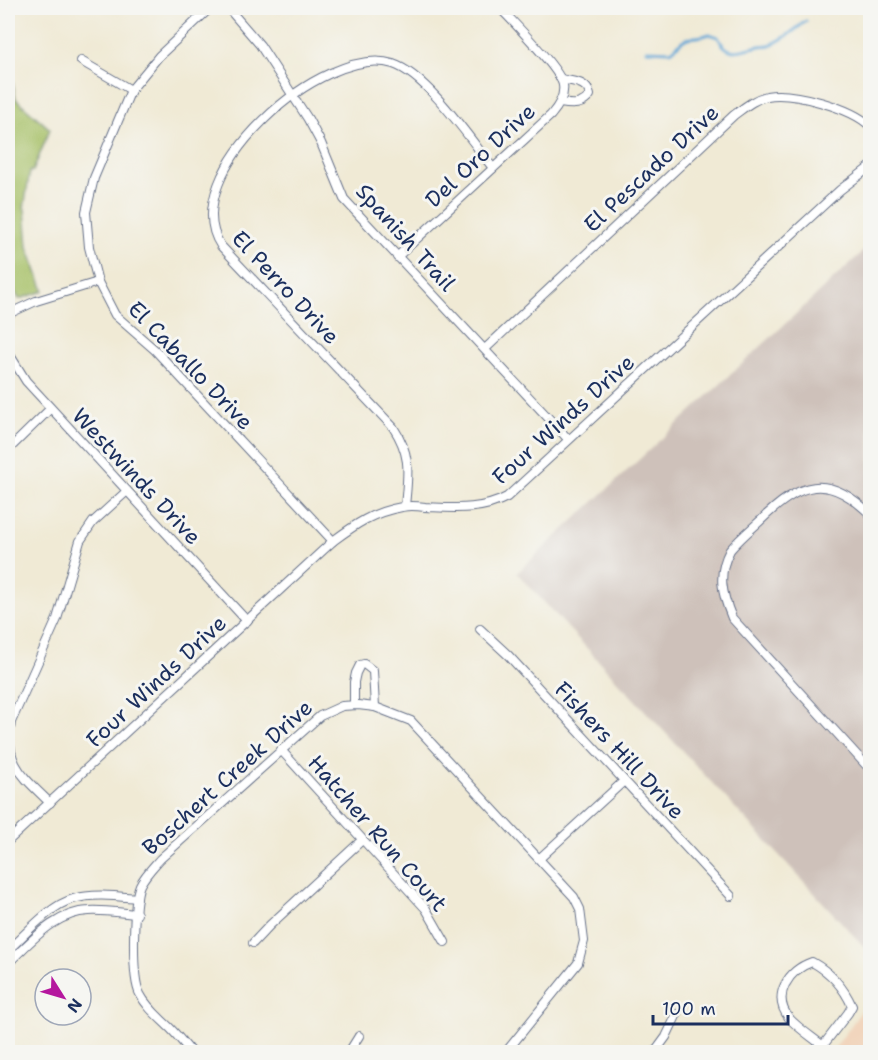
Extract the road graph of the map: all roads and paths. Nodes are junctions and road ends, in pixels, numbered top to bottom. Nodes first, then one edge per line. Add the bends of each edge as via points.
1 (210, 8) edge
2 (228, 8) edge
3 (500, 8) edge
4 (81, 61) dead end
5 (561, 79) junction
6 (131, 90) junction
7 (294, 95) junction
8 (560, 103) junction
9 (870, 126) edge
10 (870, 167) edge
11 (493, 168) junction
12 (397, 257) junction
13 (98, 282) junction
14 (8, 314) edge
15 (485, 349) junction
16 (8, 352) edge
17 (50, 409) junction
18 (568, 439) junction
19 (8, 450) edge
20 (127, 491) junction
21 (405, 506) junction
22 (870, 514) edge
23 (333, 541) junction
24 (247, 621) junction
25 (480, 629) dead end
26 (354, 705) junction
27 (375, 707) junction
28 (281, 750) junction
29 (870, 767) edge
30 (624, 781) junction
31 (50, 803) junction
32 (362, 840) junction
33 (8, 841) edge
34 (540, 858) junction
35 (731, 897) dead end
36 (137, 898) junction
37 (137, 914) junction
38 (445, 942) dead end
39 (253, 943) dead end
40 (8, 950) edge
41 (8, 963) edge
42 (677, 1014) dead end
43 (359, 1036) dead end
44 (820, 1049) edge
45 (191, 1053) edge
46 (349, 1053) edge
47 (506, 1053) edge
48 (655, 1053) edge

1 - 6 street, El Caballo Drive via 159,56
2 - 7 street, Spanish Trail via 260,45
3 - 5 street, Del Oro Drive
4 - 6 street
5 - 8 street, Del Oro Drive via 564,92
5 - 8 street, Del Oro Drive via 587,86 590,95 577,105
6 - 13 street, El Caballo Drive via 94,178 86,212 89,248
7 - 11 street, El Perro Drive via 357,64 394,64 408,71 434,95
7 - 12 street, Spanish Trail via 321,143 344,199
7 - 21 street, El Perro Drive via 250,134 228,164 215,192 212,225 221,246 402,440 409,465
8 - 11 street, Del Oro Drive
9 - 15 street, El Pescado Drive via 850,113 801,99 778,95 754,100
10 - 18 street, Four Winds Drive
11 - 12 street, Del Oro Drive
12 - 15 street, Spanish Trail
13 - 14 street
13 - 23 street, El Caballo Drive via 115,315 155,350
15 - 18 street, Spanish Trail
16 - 17 street, Westwinds Drive
17 - 19 street
17 - 20 street, Westwinds Drive
18 - 21 street, Four Winds Drive via 496,503 471,508
20 - 24 street, Westwinds Drive
20 - 31 street via 93,522 80,541 57,619 11,723 10,751 16,766
21 - 23 street, Four Winds Drive via 363,519
22 - 29 street via 857,501 827,487 806,488 789,495 730,550 721,587 732,618
23 - 24 street, Four Winds Drive
24 - 31 street, Four Winds Drive
25 - 30 street, Fishers Hill Drive
26 - 27 street, Boschert Creek Drive
26 - 27 street via 356,673 364,664 374,671
26 - 28 street, Boschert Creek Drive via 320,716
27 - 34 street, Boschert Creek Drive via 411,721
28 - 32 street, Hatcher Run Court
28 - 36 street, Boschert Creek Drive via 160,859 140,885
30 - 34 street
30 - 35 street, Fishers Hill Drive
31 - 33 street, Four Winds Drive
32 - 38 street, Hatcher Run Court via 426,909
32 - 39 street
34 - 47 street, Boschert Creek Drive via 574,897 580,909 584,941 578,963
36 - 37 street, Boschert Creek Drive
36 - 40 street via 71,899 57,906
37 - 41 street via 88,910 66,916 50,925
37 - 45 street, Boschert Creek Drive via 136,987 149,1008
42 - 48 street
43 - 46 street
44 - 44 street via 852,1006 847,994 824,968 812,962 792,974 781,996 790,1019

